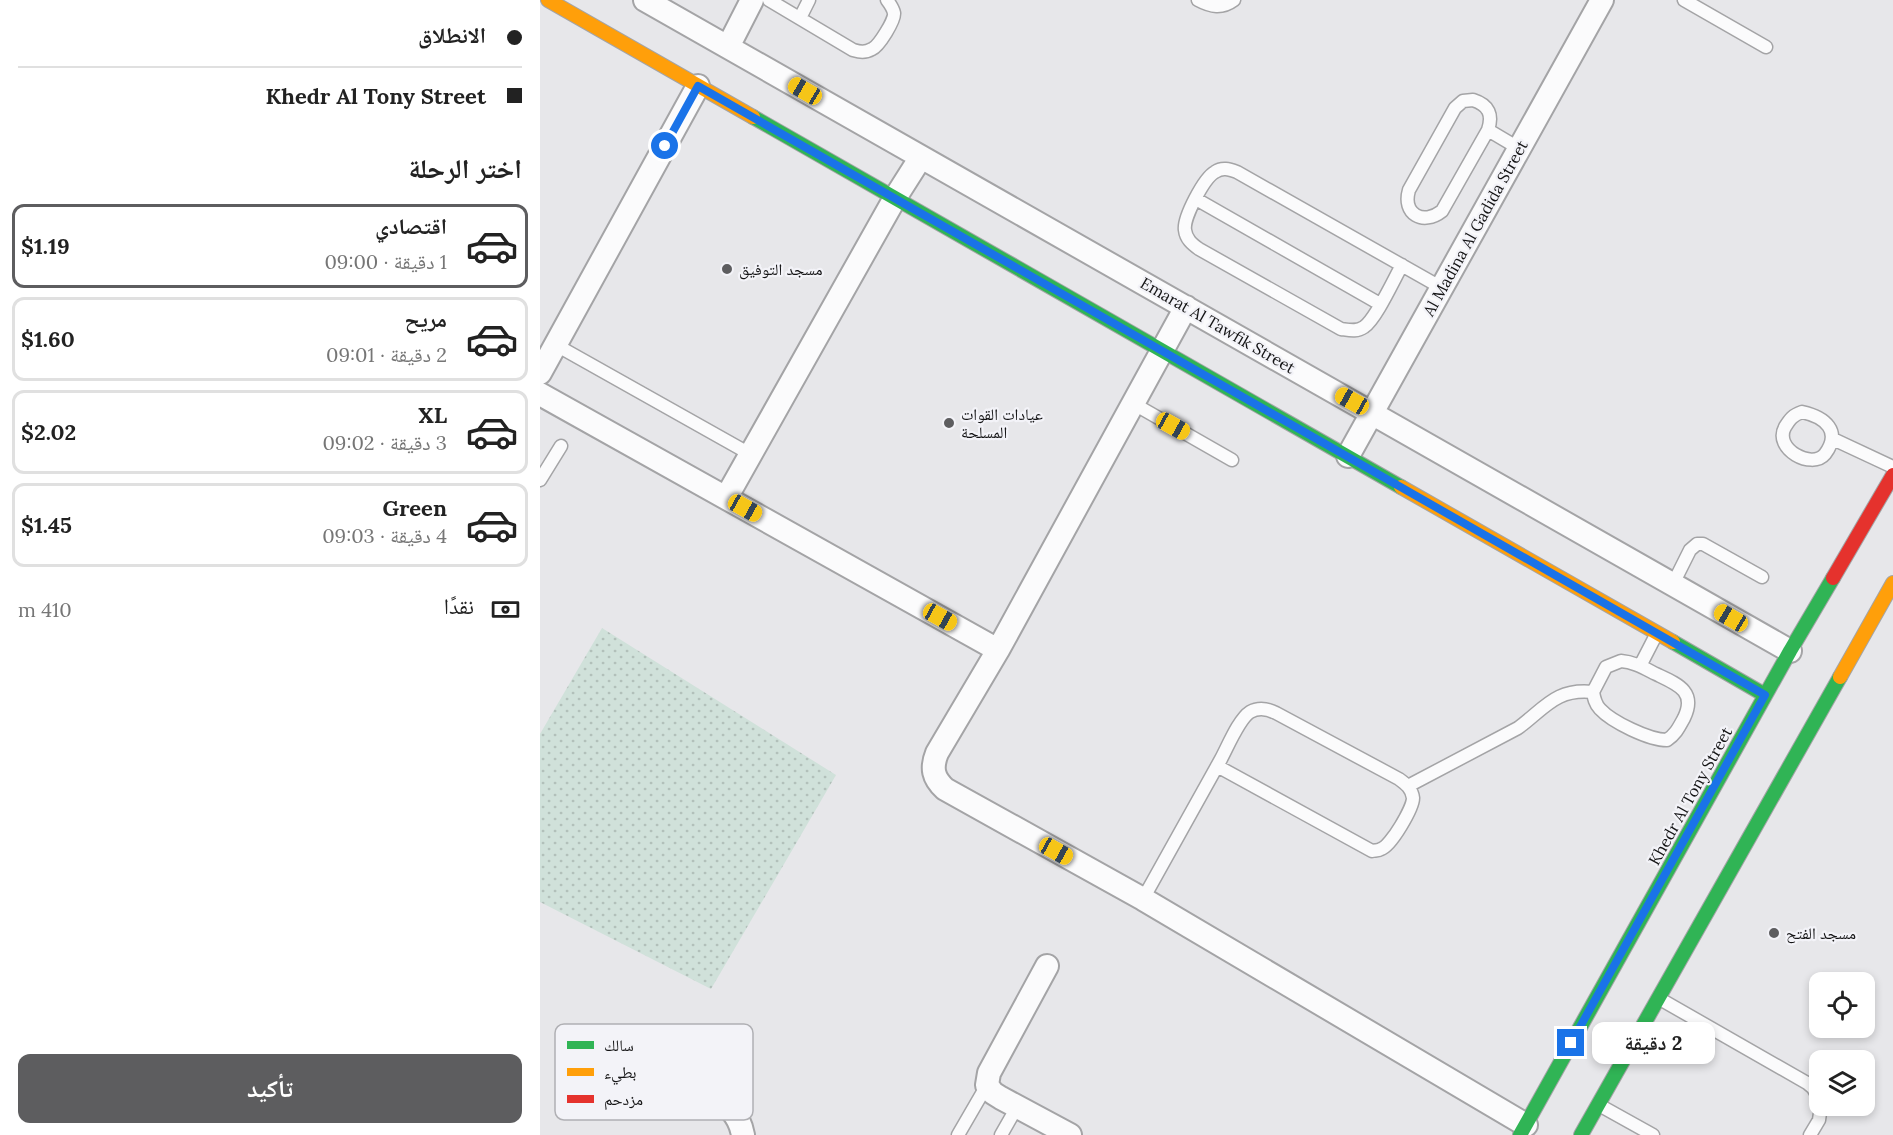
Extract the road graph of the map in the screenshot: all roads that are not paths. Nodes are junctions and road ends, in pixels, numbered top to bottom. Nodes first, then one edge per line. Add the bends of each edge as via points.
1 (548, 0) edge
2 (645, 0) edge
3 (752, 0) edge
4 (769, 0) edge
5 (809, 0) edge
6 (887, 0) edge
7 (1198, 0) edge
8 (1234, 0) edge
9 (1602, 0) edge
10 (1684, 0) edge
11 (800, 18) junction
12 (728, 47) junction
13 (1766, 47) dead end
14 (698, 86) junction
15 (1488, 130) junction
16 (1520, 149) junction
17 (921, 157) junction
18 (895, 198) junction
19 (1196, 199) junction
20 (1402, 265) junction
21 (1442, 288) junction
22 (1380, 304) junction
23 (1186, 307) junction
24 (556, 345) junction
25 (1161, 351) junction
26 (540, 373) edge
27 (540, 394) edge
28 (1134, 404) junction
29 (1372, 413) junction
30 (1833, 439) junction
31 (561, 446) dead end
32 (750, 454) junction
33 (1348, 456) junction
34 (1232, 460) dead end
35 (1893, 467) edge
36 (1893, 475) edge
37 (540, 480) edge
38 (726, 498) junction
39 (1762, 578) dead end
40 (1893, 583) edge
41 (1673, 584) junction
42 (1657, 633) junction
43 (998, 650) junction
44 (1790, 651) junction
45 (1640, 666) junction
46 (1593, 692) junction
47 (1765, 695) junction
48 (1216, 766) junction
49 (1408, 786) junction
50 (1143, 899) junction
51 (1047, 966) dead end
52 (1658, 999) junction
53 (987, 1085) junction
54 (1809, 1085) edge
55 (1598, 1104) junction
56 (1017, 1107) junction
57 (1820, 1116) edge
58 (739, 1120) edge
59 (1523, 1130) edge
60 (743, 1135) edge
61 (958, 1135) edge
62 (1001, 1135) edge
63 (1070, 1135) edge
64 (1581, 1135) edge
65 (1653, 1135) edge
66 (1810, 1135) edge

1 - 14 street
2 - 12 street, Emarat Al Tawfik Street
3 - 12 street
4 - 11 lane
5 - 11 lane
6 - 11 lane via 894,14 892,21 876,46 861,52
7 - 8 lane via 1219,7
9 - 16 street, Al Madina Al Gadida Street
10 - 13 lane
12 - 17 street, Emarat Al Tawfik Street
14 - 18 street
14 - 24 street
15 - 15 lane via 1442,211 1425,219 1415,216 1406,199 1409,190 1455,108 1463,101 1482,103 1489,110
15 - 16 lane
16 - 21 street, Al Madina Al Gadida Street
17 - 18 street
17 - 23 street, Emarat Al Tawfik Street
18 - 25 street
18 - 32 street
19 - 20 lane via 1208,177 1227,168
19 - 22 lane
19 - 22 lane via 1185,221 1185,232 1199,249 1341,329 1353,331 1364,327
20 - 21 lane
20 - 22 lane
21 - 29 street, Al Madina Al Gadida Street
23 - 25 street
23 - 29 street, Emarat Al Tawfik Street
24 - 26 street
24 - 32 lane
25 - 28 street
25 - 33 street
27 - 38 street
28 - 34 lane
28 - 43 street
29 - 33 street, Al Madina Al Gadida Street
29 - 41 street, Emarat Al Tawfik Street
30 - 30 lane via 1826,422 1802,412 1790,419 1782,433 1790,451 1815,460 1821,458
30 - 35 lane
31 - 37 lane
32 - 38 street
33 - 42 street
36 - 44 street, Khedr Al Tony Street
38 - 43 street
39 - 41 lane via 1697,544
40 - 52 street
41 - 44 street, Emarat Al Tawfik Street
42 - 45 lane
42 - 47 street
43 - 50 street via 937,753 933,773 938,782
44 - 47 street, Khedr Al Tony Street
45 - 46 lane via 1633,662 1613,663 1606,667
45 - 46 lane via 1675,682 1688,696 1690,706 1676,734 1667,740 1647,737 1605,714
46 - 49 lane via 1562,694 1518,728
47 - 59 street, Khedr Al Tony Street
48 - 49 lane via 1242,720 1258,709 1268,709
48 - 49 lane via 1372,851 1390,842 1411,807 1413,796
48 - 50 lane
50 - 59 street
51 - 53 street via 989,1073
52 - 54 lane
52 - 55 street
53 - 56 street
53 - 61 lane
55 - 64 street
55 - 65 lane
56 - 62 lane
56 - 63 street
57 - 66 lane
58 - 60 street

